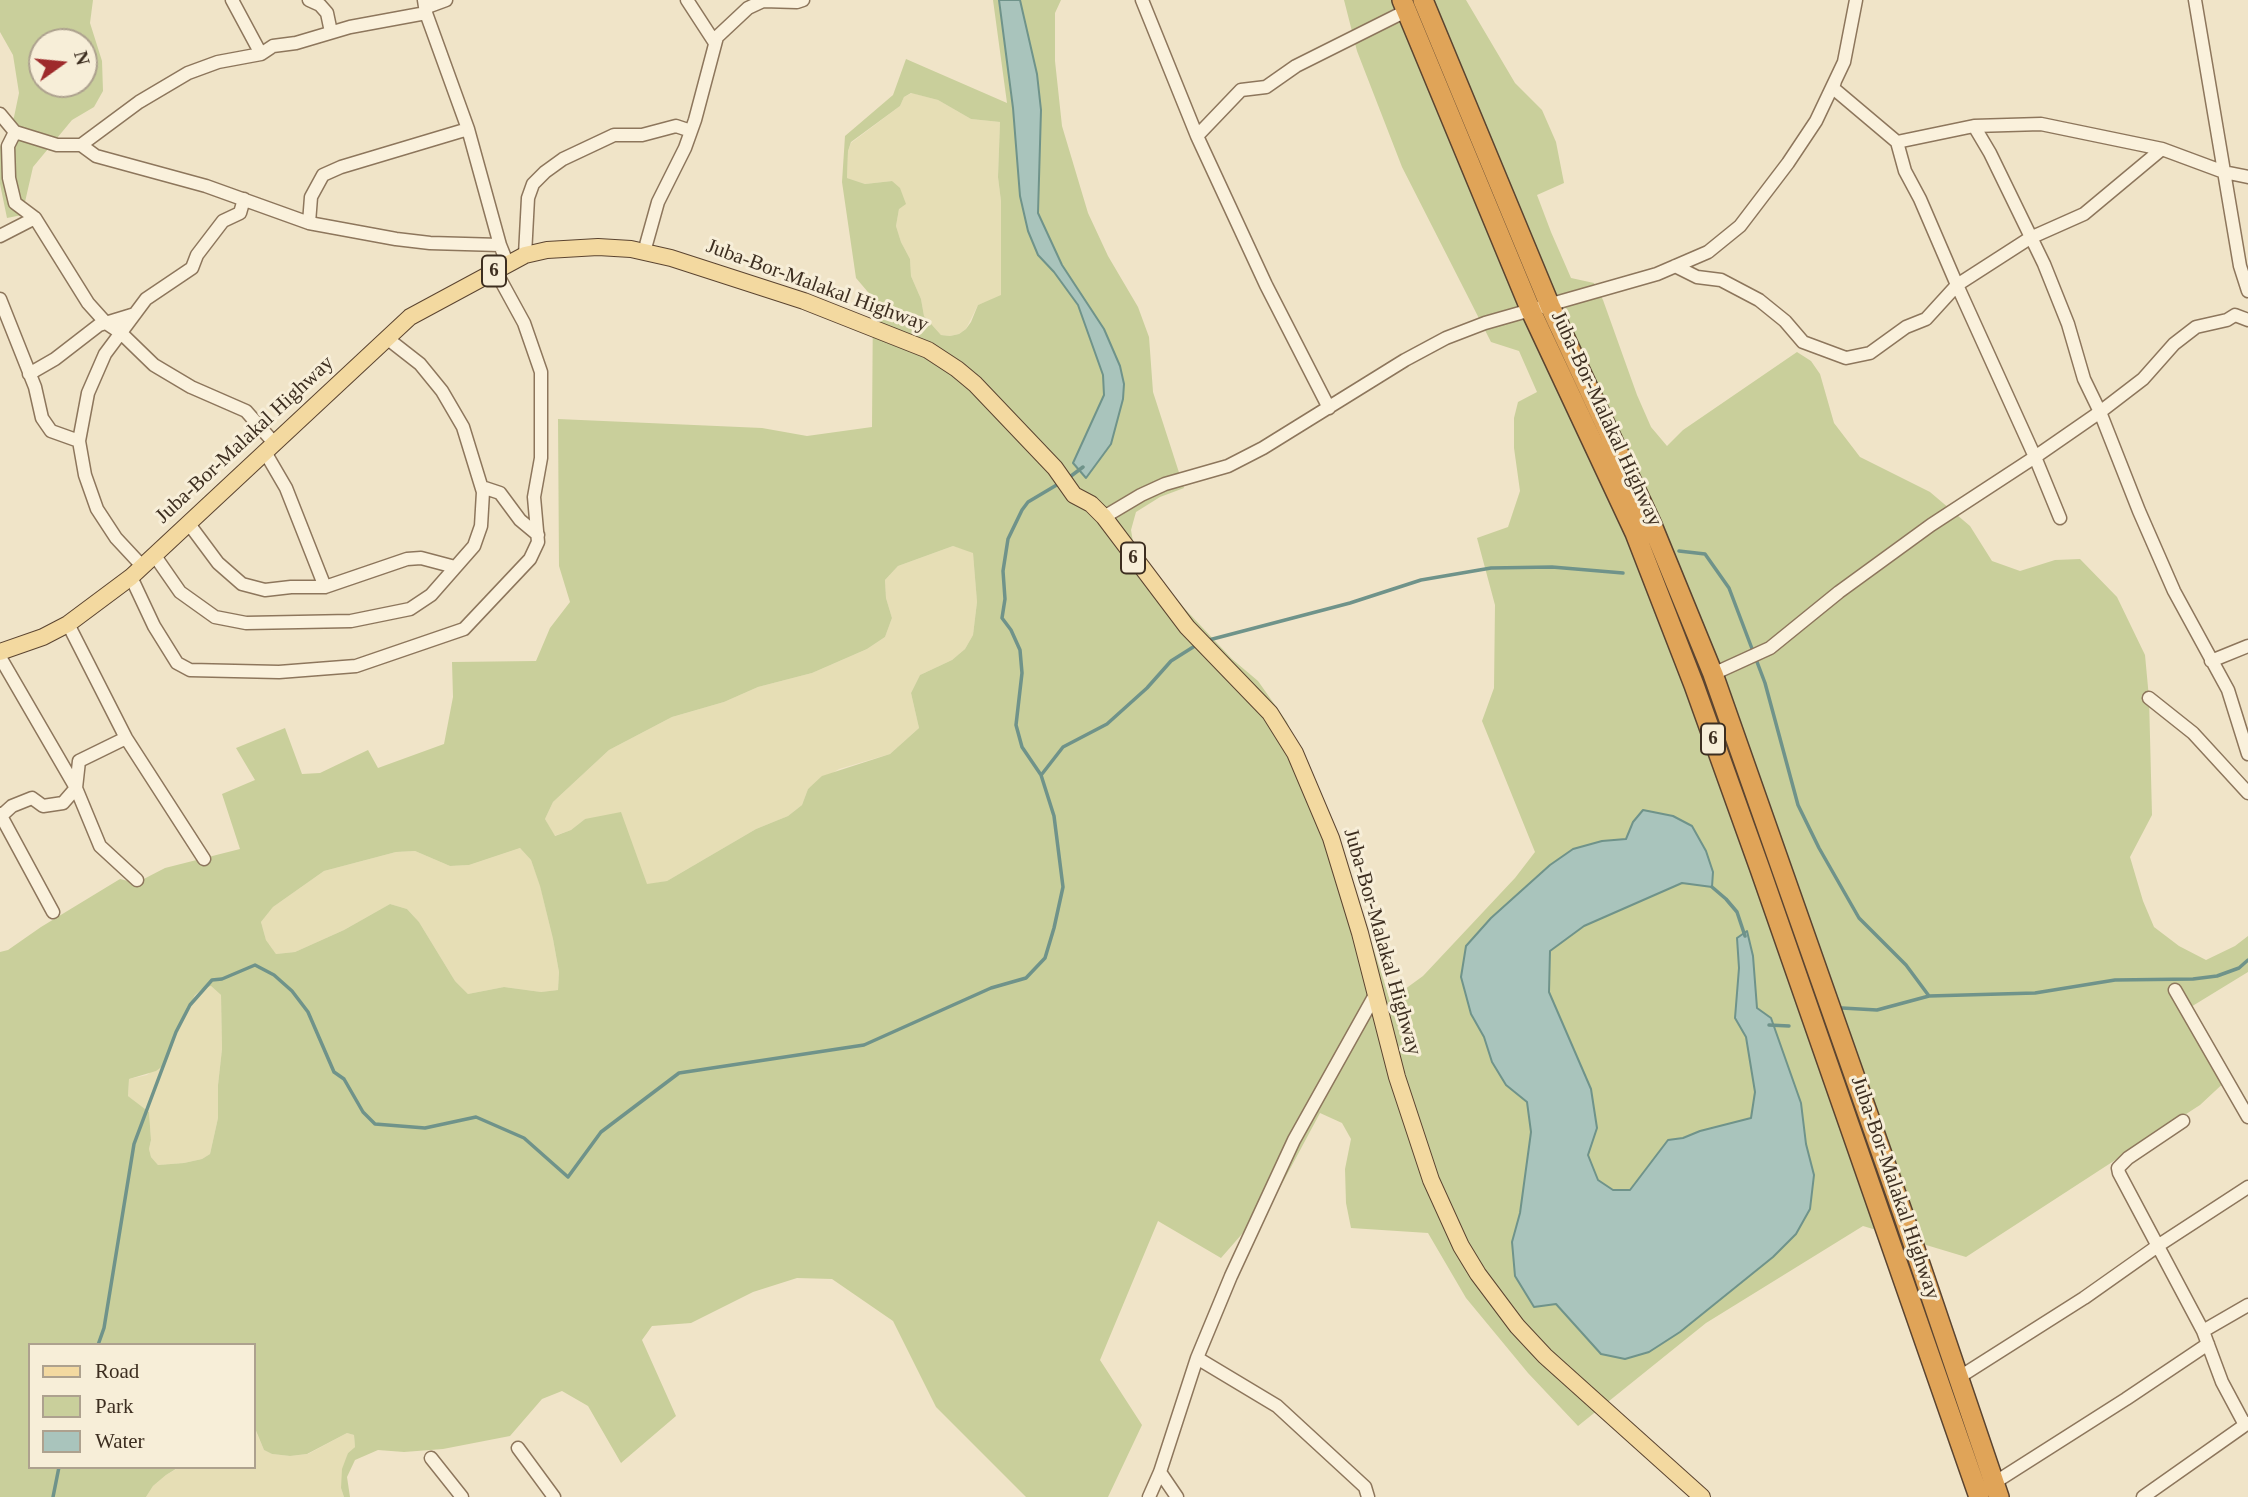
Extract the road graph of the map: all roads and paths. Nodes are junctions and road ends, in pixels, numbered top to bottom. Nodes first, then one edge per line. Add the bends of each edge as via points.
1 (232, 0) edge
2 (309, 0) edge
3 (446, 0) edge
4 (687, 0) edge
5 (803, 0) edge
6 (1142, 0) edge
7 (1423, 0) edge
8 (1857, 0) edge
9 (2195, 0) edge
10 (1404, 5) edge
11 (426, 6) edge
12 (331, 32) junction
13 (715, 43) junction
14 (261, 54) junction
15 (0, 114) edge
16 (1974, 126) junction
17 (468, 129) junction
18 (691, 131) junction
19 (15, 132) junction
20 (1197, 136) junction
21 (0, 137) edge
22 (1897, 142) junction
23 (81, 145) junction
24 (2162, 149) junction
25 (2224, 172) junction
26 (2248, 177) edge
27 (244, 199) junction
28 (36, 218) junction
29 (309, 223) junction
30 (0, 236) edge
31 (2030, 238) junction
32 (500, 245) junction
33 (644, 252) junction
34 (525, 255) junction
35 (1675, 266) junction
36 (501, 268) junction
37 (1957, 285) junction
38 (2248, 291) edge
39 (0, 299) edge
40 (1540, 308) junction
41 (135, 314) junction
42 (2248, 320) edge
43 (106, 323) junction
44 (121, 333) junction
45 (388, 339) junction
46 (29, 374) junction
47 (1329, 408) junction
48 (2100, 412) junction
49 (79, 441) junction
50 (270, 448) junction
51 (2035, 457) junction
52 (482, 487) junction
53 (1104, 517) junction
54 (2060, 518) dead end
55 (189, 524) junction
56 (538, 535) junction
57 (143, 567) junction
58 (455, 567) junction
59 (325, 587) junction
60 (68, 624) junction
61 (2248, 646) edge
62 (0, 654) edge
63 (2210, 661) junction
64 (1713, 674) junction
65 (2149, 698) dead end
66 (126, 738) junction
67 (2248, 754) edge
68 (76, 788) junction
69 (2248, 793) edge
70 (0, 816) edge
71 (204, 859) dead end
72 (137, 880) dead end
73 (53, 912) dead end
74 (2175, 990) dead end
75 (1375, 995) junction
76 (2248, 1117) edge
77 (2183, 1121) dead end
78 (2248, 1187) edge
79 (2159, 1245) junction
80 (2248, 1305) edge
81 (2203, 1331) junction
82 (2208, 1344) junction
83 (1197, 1358) junction
84 (1958, 1378) junction
85 (2246, 1424) edge
86 (518, 1448) dead end
87 (431, 1458) dead end
88 (1160, 1472) junction
89 (1997, 1490) edge
90 (462, 1497) edge
91 (554, 1497) edge
92 (1149, 1497) edge
93 (1177, 1497) edge
94 (1368, 1497) edge
95 (1702, 1497) edge
96 (1979, 1497) edge
97 (2143, 1497) edge

1 - 14 street
2 - 12 street via 327,13
3 - 11 street
4 - 13 street
5 - 13 street via 763,2 748,8
6 - 20 street
7 - 40 highway, Juba-Bor-Malakal Highway / 6
8 - 22 street via 1833,88
8 - 35 street via 1844,62 1816,121 1788,163 1740,226 1708,252
9 - 25 street
10 - 20 street via 1266,87 1241,90
10 - 40 highway, Juba-Bor-Malakal Highway / 6
11 - 12 street
11 - 17 street
12 - 14 street via 273,46
13 - 18 street
14 - 23 street via 188,73
15 - 19 street
16 - 22 street
16 - 24 street via 2041,124
16 - 31 street
17 - 29 street via 323,175 312,197
17 - 32 street
18 - 33 street via 658,202
18 - 34 street via 676,127 642,135 614,135 545,172 528,198
19 - 21 street
19 - 23 street via 57,145
19 - 28 street via 8,146 15,203
20 - 47 street
22 - 37 street via 1905,171
23 - 27 street via 96,156
24 - 25 street
24 - 31 street via 2084,214
25 - 26 street
25 - 38 street
27 - 29 street
27 - 41 street via 240,213 223,221 192,268 146,299
28 - 30 street
28 - 43 street via 88,303
29 - 32 street via 430,243
31 - 37 street
31 - 48 street
32 - 36 street
33 - 34 main road, Juba-Bor-Malakal Highway / 6 via 598,247
33 - 53 main road, Juba-Bor-Malakal Highway / 6 via 804,301 928,350 975,384 1055,468 1074,495
34 - 36 main road, Juba-Bor-Malakal Highway / 6
35 - 37 street via 1697,277 1721,280 1759,300 1803,342 1846,358 1870,353 1906,327 1926,319
35 - 40 street
36 - 45 main road, Juba-Bor-Malakal Highway / 6 via 410,317
36 - 56 street via 541,372 541,458 534,497
37 - 51 street
39 - 46 street
40 - 47 street via 1446,338
40 - 64 highway, Juba-Bor-Malakal Highway / 6 via 1652,526
40 - 96 highway, Juba-Bor-Malakal Highway / 6 via 1636,533 1694,685
41 - 43 street
41 - 44 street
42 - 48 street via 2235,315 2196,327 2143,379
43 - 44 street
43 - 46 street
44 - 49 street via 105,354 88,393
44 - 50 street via 154,365 246,411
45 - 50 main road, Juba-Bor-Malakal Highway / 6
45 - 52 street via 420,364 442,391 463,428
46 - 49 street via 42,418 51,431
47 - 53 street via 1228,466 1165,484
48 - 51 street
48 - 63 street via 2159,557
49 - 57 street via 97,509
50 - 55 main road, Juba-Bor-Malakal Highway / 6
50 - 59 street
51 - 54 street
51 - 64 street via 1931,525 1770,648
52 - 56 street via 500,494
52 - 58 street via 481,526 474,547
53 - 75 main road, Juba-Bor-Malakal Highway / 6 via 1187,627 1262,704 1295,753 1331,838
55 - 57 main road, Juba-Bor-Malakal Highway / 6
55 - 59 street via 218,563 242,583 265,590
56 - 57 street via 530,559 464,629 356,666 332,669 190,670 177,663 154,626
57 - 58 street via 215,617 246,623 351,621 410,609 432,596
57 - 60 main road, Juba-Bor-Malakal Highway / 6
58 - 59 street via 407,559
60 - 62 main road, Juba-Bor-Malakal Highway / 6
60 - 66 street
61 - 63 street
62 - 68 street
63 - 67 street via 2228,690
64 - 84 highway, Juba-Bor-Malakal Highway / 6
65 - 69 street via 2193,733
66 - 68 street via 79,761
66 - 71 street
68 - 70 street via 64,803 43,806 32,798
68 - 72 street via 100,846
70 - 73 street
74 - 76 street
75 - 83 street via 1294,1140
75 - 95 main road, Juba-Bor-Malakal Highway / 6 via 1431,1180 1478,1274 1545,1356
77 - 79 street via 2118,1168
78 - 79 street
79 - 81 street
79 - 84 street
80 - 81 street
81 - 82 street
82 - 85 street via 2222,1382
82 - 89 street
83 - 88 street
83 - 94 street via 1277,1406 1365,1487
84 - 89 highway, Juba-Bor-Malakal Highway / 6
85 - 97 street
86 - 91 street
87 - 90 street
88 - 92 street
88 - 93 street

